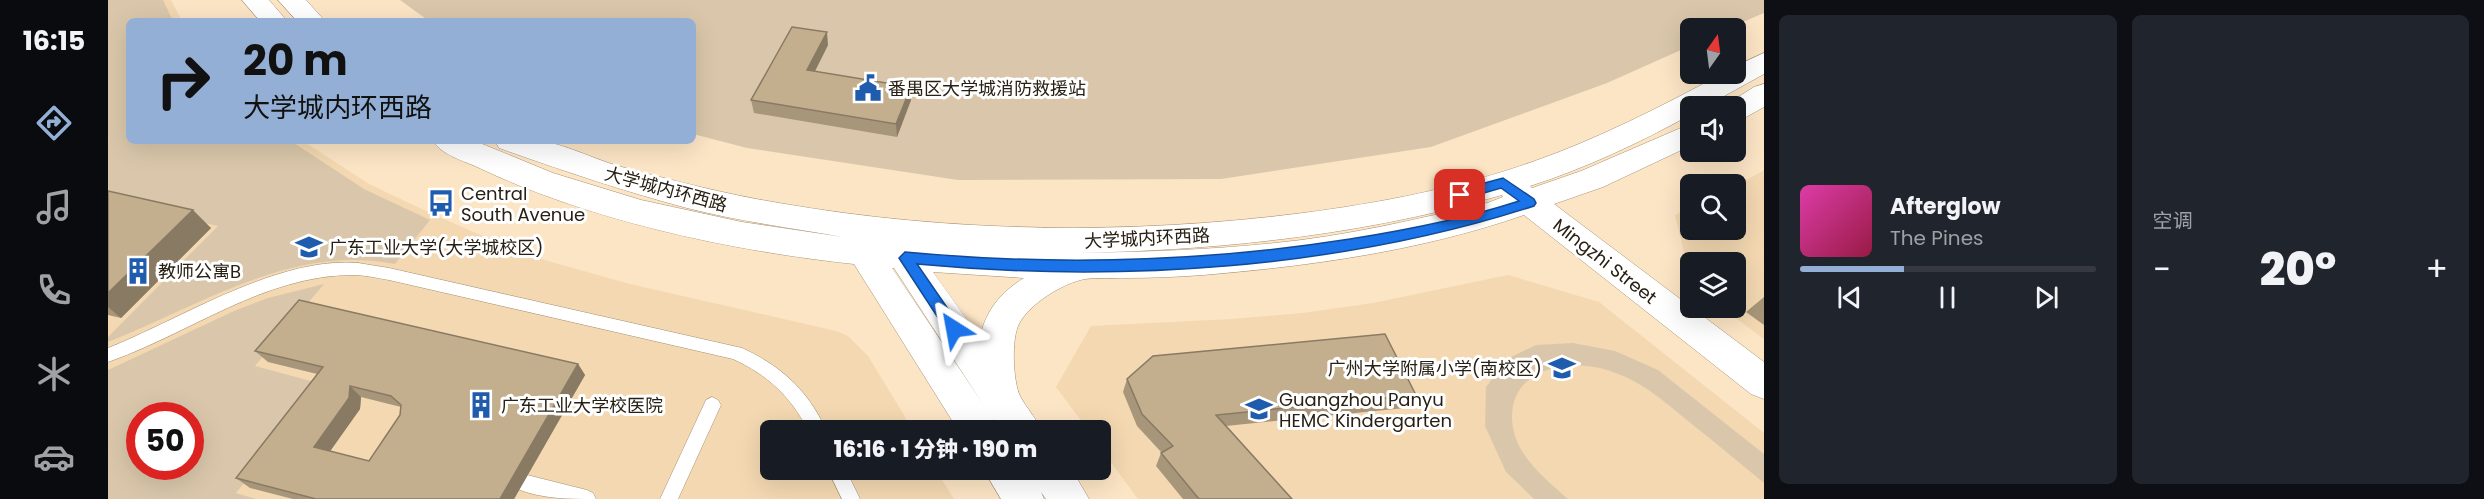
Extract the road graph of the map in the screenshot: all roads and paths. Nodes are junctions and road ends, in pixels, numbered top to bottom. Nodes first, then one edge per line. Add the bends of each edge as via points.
1 (255, 0) edge
2 (291, 0) edge
3 (271, 18) edge
4 (309, 18) edge
5 (1764, 62) edge
6 (1764, 94) edge
7 (1746, 104) edge
8 (1680, 139) edge
9 (455, 144) edge
10 (518, 144) edge
11 (1503, 182) junction
12 (1529, 203) junction
13 (876, 241) junction
14 (1082, 267) junction
15 (108, 355) edge
16 (1764, 383) edge
17 (1002, 400) junction
18 (712, 405) dead end
19 (812, 420) edge
20 (974, 420) edge
21 (1016, 420) edge
22 (842, 480) edge
23 (1011, 480) edge
24 (1056, 480) edge
25 (523, 483) dead end
26 (587, 499) edge
27 (669, 499) edge
28 (851, 499) edge
29 (1024, 499) edge
30 (1069, 499) edge

1 - 3 main road
2 - 4 main road
5 - 11 main road, 大学城内环西路 via 1603,146
6 - 7 main road
8 - 12 main road, 大学城内环西路 via 1600,178
9 - 13 main road, 大学城内环西路 via 522,174 673,220 776,241
10 - 13 main road, 大学城内环西路 via 575,165 688,197
11 - 12 main road, Mingzhi Street
11 - 13 main road, 大学城内环西路 via 1402,209 1284,228 1104,241
12 - 14 main road, 大学城内环西路 via 1420,232 1297,252 1218,261
12 - 16 main road, Mingzhi Street
13 - 14 main road, 大学城内环西路 via 973,264
13 - 17 main road
13 - 20 main road
14 - 17 main road via 1055,275 1035,287 1001,323 996,365
15 - 19 lane via 273,284 314,273 352,269 389,273 736,353 757,362 792,389
17 - 21 main road
18 - 27 lane
22 - 28 lane
23 - 29 main road
24 - 30 main road
25 - 26 lane

